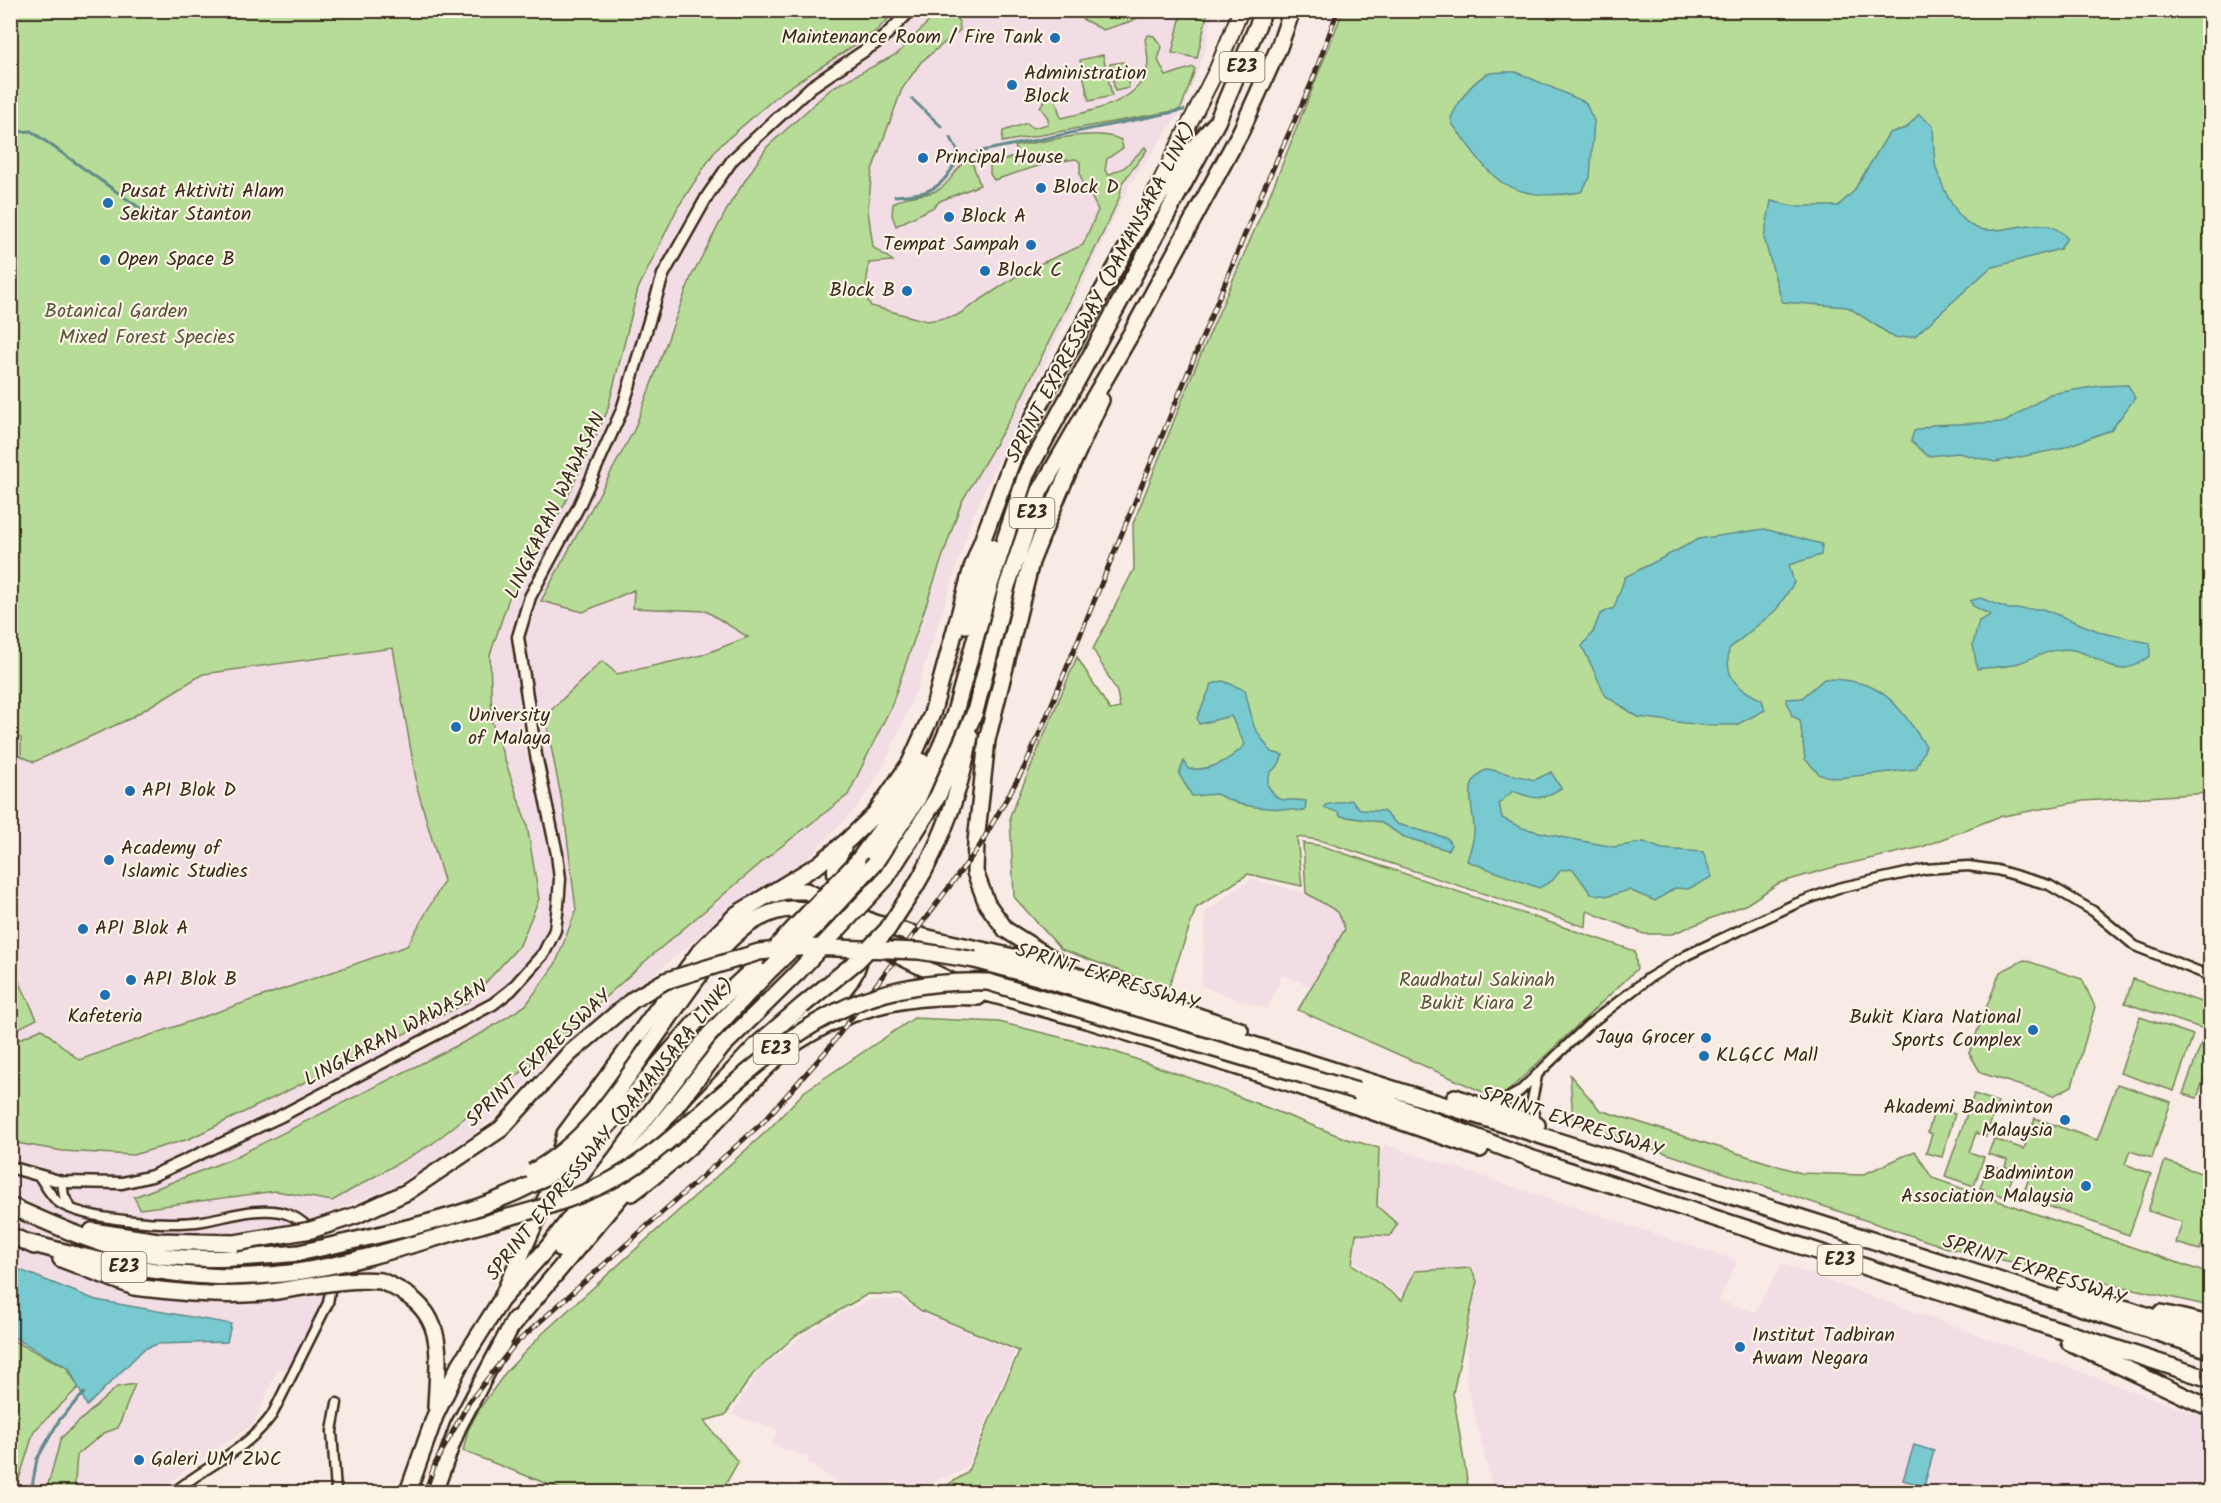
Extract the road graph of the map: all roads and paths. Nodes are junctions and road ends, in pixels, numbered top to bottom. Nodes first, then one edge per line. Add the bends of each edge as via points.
1 (911, 10) edge
2 (1241, 10) edge
3 (1264, 10) edge
4 (1292, 10) edge
5 (1217, 122) junction
6 (1139, 226) junction
7 (1132, 332) junction
8 (1026, 475) junction
9 (980, 550) junction
10 (971, 605) junction
11 (975, 712) junction
12 (848, 840) junction
13 (844, 908) junction
14 (737, 914) junction
15 (979, 947) junction
16 (2211, 976) edge
17 (1085, 978) junction
18 (961, 986) junction
19 (1004, 998) junction
20 (1537, 1075) junction
21 (1360, 1085) junction
22 (1486, 1107) junction
23 (1537, 1125) junction
24 (1577, 1146) junction
25 (655, 1154) junction
26 (1530, 1158) junction
27 (10, 1167) edge
28 (39, 1176) junction
29 (62, 1182) junction
30 (10, 1206) edge
31 (72, 1208) junction
32 (610, 1209) junction
33 (36, 1218) junction
34 (10, 1235) edge
35 (362, 1238) junction
36 (26, 1242) junction
37 (1998, 1280) junction
38 (501, 1300) junction
39 (2131, 1310) junction
40 (2009, 1314) junction
41 (2211, 1324) edge
42 (511, 1327) junction
43 (2211, 1336) edge
44 (2211, 1350) edge
45 (2211, 1379) edge
46 (337, 1403) dead end
47 (2211, 1408) edge
48 (435, 1416) junction
49 (174, 1492) edge
50 (336, 1492) edge
51 (408, 1492) edge
52 (434, 1492) edge

1 - 29 street, LINGKARAN WAWASAN via 883,38 826,76 784,112 733,159 708,195 663,275 622,410 583,497 530,597 518,637 560,879 555,930 544,953 512,990 493,1004 279,1117 152,1176 122,1183
2 - 6 main road via 1217,69
3 - 5 highway, SPRINT EXPRESSWAY (DAMANSARA LINK) / E23
4 - 7 highway, SPRINT EXPRESSWAY (DAMANSARA LINK) / E23 via 1241,131
5 - 6 highway via 1187,155
5 - 8 highway, SPRINT EXPRESSWAY (DAMANSARA LINK) / E23
6 - 9 highway via 1015,453
7 - 11 highway, SPRINT EXPRESSWAY (DAMANSARA LINK) / E23 via 1040,491 1007,586
7 - 17 highway via 1031,562 987,740 976,842 975,872 987,904 1006,930
8 - 10 highway via 1009,503
8 - 38 highway, SPRINT EXPRESSWAY (DAMANSARA LINK) / E23, bridge via 990,585 954,716 918,798 874,864 709,1035 549,1246
9 - 10 highway
9 - 12 highway via 962,599 932,714 910,764 875,814
10 - 35 highway, bridge via 933,735 891,816 857,862 779,944 695,1023 597,1138 561,1167 525,1188 492,1202
11 - 25 highway, bridge via 944,830 930,862 887,930 758,1044
11 - 42 highway, SPRINT EXPRESSWAY (DAMANSARA LINK) / E23, bridge via 938,796 886,878 722,1047 530,1293
12 - 13 highway via 835,859 835,877
12 - 14 highway via 819,864
13 - 14 highway via 806,891 785,891
13 - 15 highway via 914,934
13 - 18 highway via 879,946
14 - 38 highway via 701,950 565,1134 550,1189
15 - 17 highway
15 - 18 highway via 961,949 952,955 951,971
16 - 20 street via 2135,946 2093,911 2038,881 2016,873 1968,866 1925,869 1838,888 1687,955 1649,978 1587,1026
17 - 22 highway
18 - 19 highway
19 - 26 highway via 1296,1085 1499,1155
19 - 32 highway via 937,995 900,999 864,1009 809,1035 790,1048 662,1170
20 - 22 street via 1508,1099
20 - 23 street via 1531,1105
21 - 24 highway, SPRINT EXPRESSWAY / E23
21 - 25 highway, E23, bridge via 988,982 954,981 883,993 845,1006 809,1025 773,1051
21 - 26 highway, SPRINT EXPRESSWAY / E23
21 - 33 highway, SPRINT EXPRESSWAY / E23, bridge via 975,960 919,951 808,947 759,952 665,981 634,999 569,1054 501,1129 407,1192 357,1215 311,1230 235,1243 158,1241 104,1234
22 - 23 highway
23 - 24 highway
24 - 37 highway, SPRINT EXPRESSWAY / E23
25 - 36 highway, E23, bridge via 601,1185 538,1209 362,1259 295,1273 225,1277 149,1272
26 - 40 highway, SPRINT EXPRESSWAY / E23
27 - 28 street, LINGKARAN WAWASAN
28 - 29 street, LINGKARAN WAWASAN
28 - 31 street via 57,1201
29 - 31 street via 64,1196
30 - 33 highway, E23
31 - 49 street via 166,1224 268,1210 282,1212 306,1224 326,1255 332,1287 328,1303 272,1416 241,1448
32 - 35 highway, bridge via 641,1172 845,989 856,971 860,954 854,935 844,925 795,909 777,910 754,921 733,937 705,970 588,1129 569,1148 516,1181
32 - 42 highway
33 - 35 highway, bridge via 122,1249 169,1257 235,1259 298,1253
34 - 36 highway, E23
36 - 48 highway, bridge via 70,1264 134,1287 225,1295 351,1280 381,1281 406,1291 436,1333 439,1355
37 - 39 highway via 2030,1284
37 - 44 highway, SPRINT EXPRESSWAY / E23
38 - 48 highway, SPRINT EXPRESSWAY (DAMANSARA LINK) / E23 via 458,1368
39 - 41 highway
39 - 43 highway
40 - 45 highway, SPRINT EXPRESSWAY / E23
40 - 47 highway
42 - 52 highway, SPRINT EXPRESSWAY (DAMANSARA LINK) / E23 via 458,1427
46 - 50 street via 332,1431
48 - 51 highway, SPRINT EXPRESSWAY (DAMANSARA LINK) / E23

